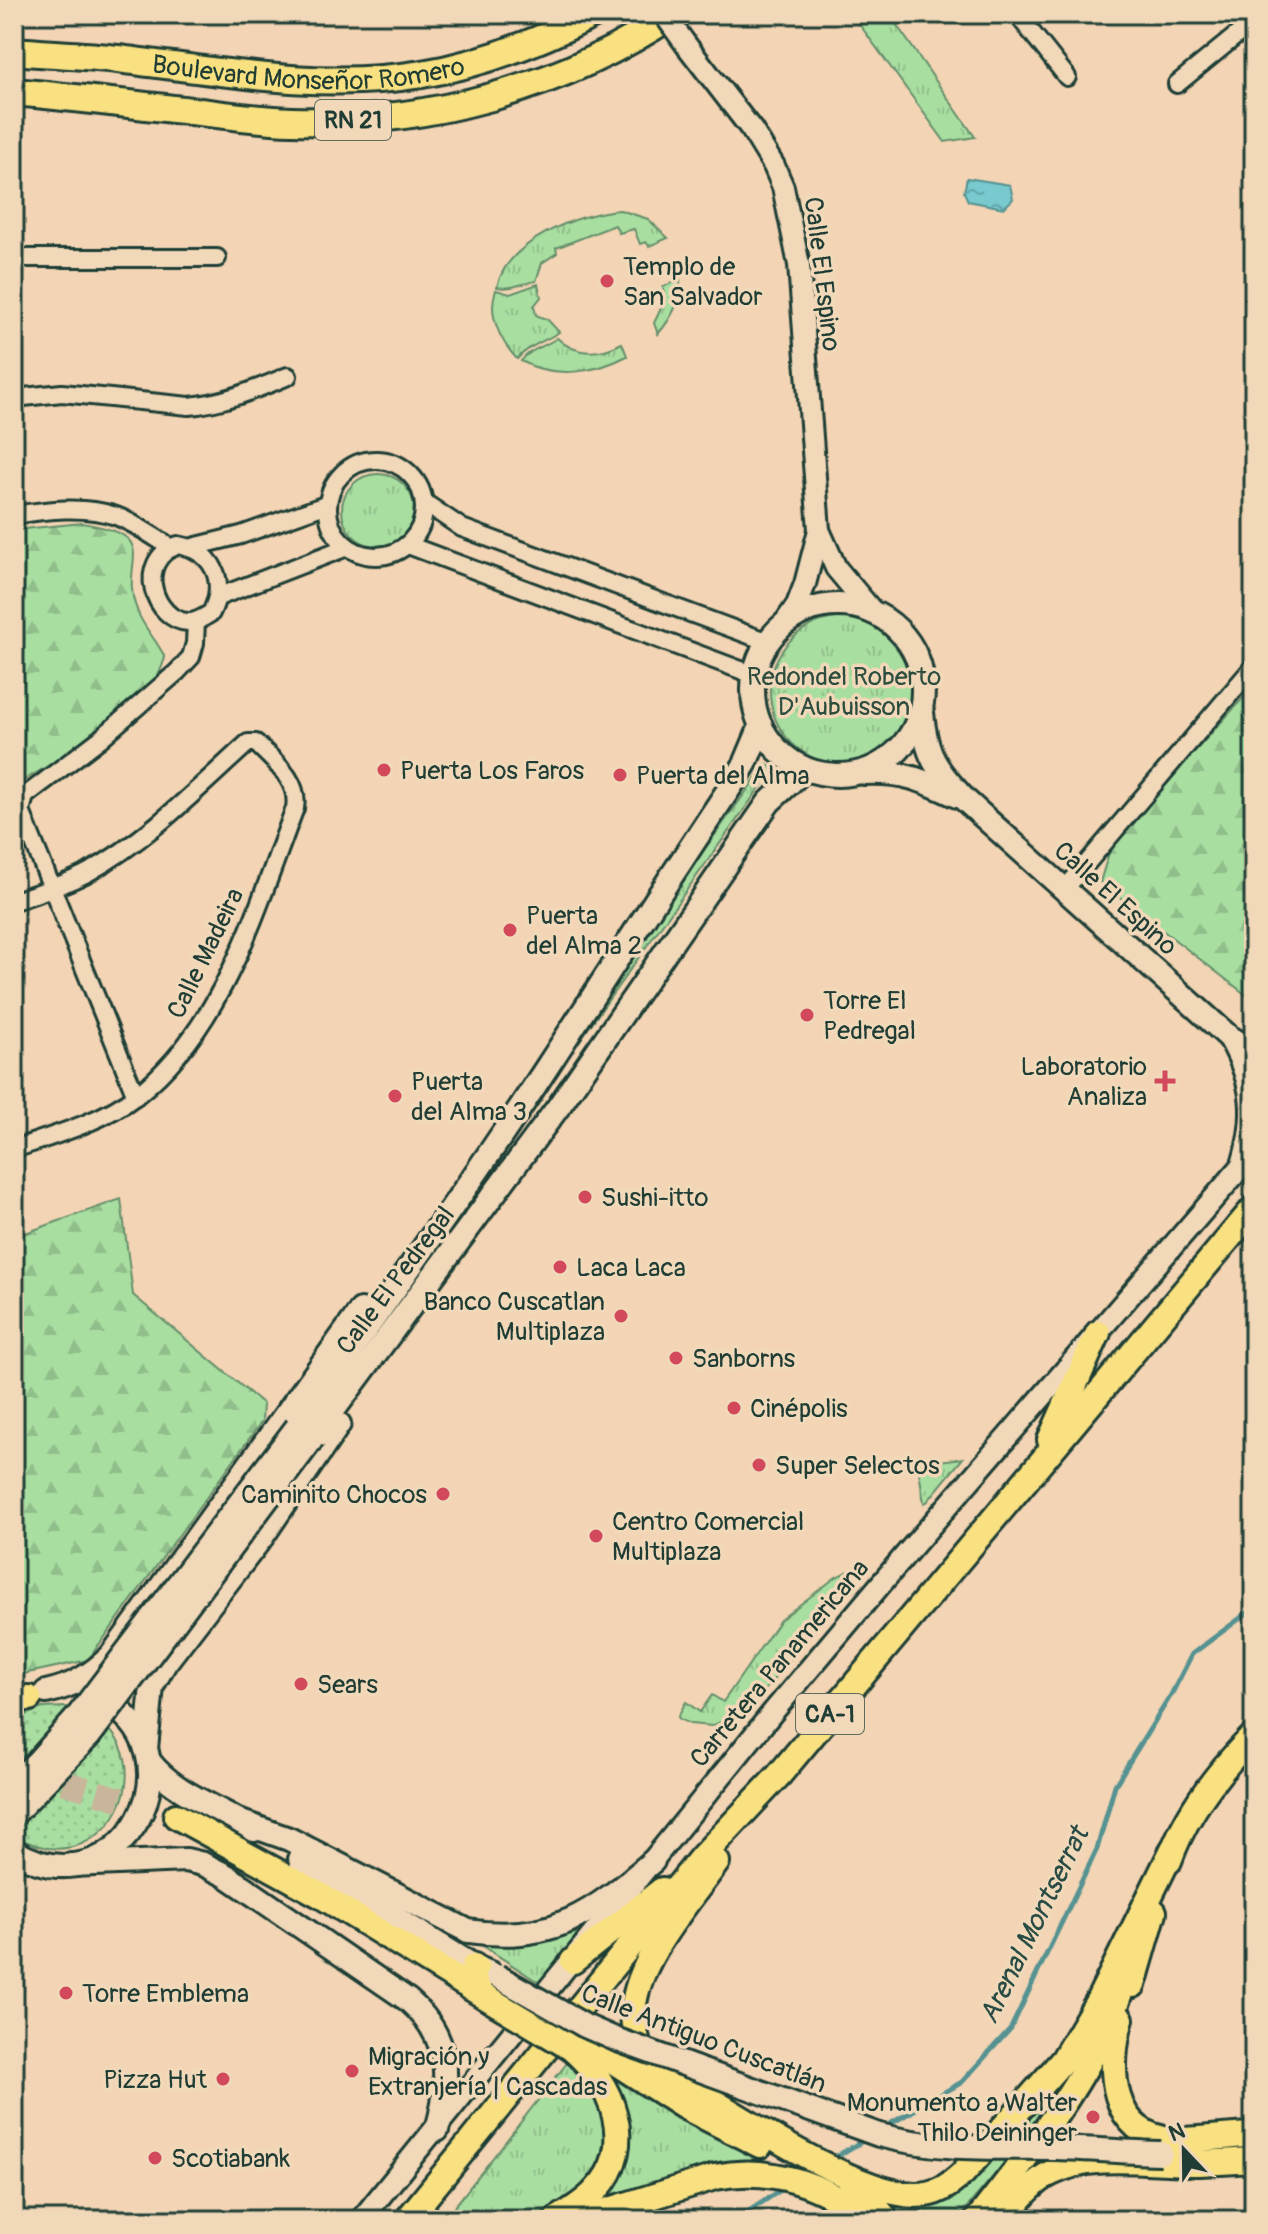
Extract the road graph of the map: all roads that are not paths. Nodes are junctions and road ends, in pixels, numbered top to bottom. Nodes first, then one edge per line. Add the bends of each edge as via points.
1 (594, 14) edge
2 (664, 14) edge
3 (673, 14) edge
4 (1017, 14) edge
5 (1254, 21) edge
6 (14, 51) edge
7 (1067, 77) dead end
8 (1177, 84) dead end
9 (14, 92) edge
10 (14, 258) edge
11 (217, 258) dead end
12 (288, 376) dead end
13 (14, 398) edge
14 (425, 503) junction
15 (328, 504) junction
16 (14, 515) edge
17 (819, 530) junction
18 (408, 545) junction
19 (193, 547) junction
20 (347, 547) junction
21 (172, 548) junction
22 (218, 597) junction
23 (872, 611) junction
24 (196, 621) junction
25 (784, 624) junction
26 (768, 642) junction
27 (1254, 666) edge
28 (754, 675) junction
29 (922, 706) junction
30 (761, 726) junction
31 (805, 769) junction
32 (856, 773) junction
33 (965, 800) junction
34 (51, 889) junction
35 (1065, 889) junction
36 (14, 901) edge
37 (1229, 1037) junction
38 (1254, 1051) edge
39 (549, 1065) junction
40 (136, 1096) junction
41 (14, 1149) edge
42 (1248, 1159) edge
43 (1254, 1208) edge
44 (427, 1283) junction
45 (1098, 1333) junction
46 (305, 1432) junction
47 (1048, 1452) junction
48 (26, 1699) edge
49 (1254, 1735) edge
50 (147, 1755) junction
51 (779, 1775) junction
52 (14, 1783) edge
53 (14, 1814) edge
54 (176, 1816) tunnel mouth
55 (244, 1823) junction
56 (1173, 1849) junction
57 (14, 1851) edge
58 (701, 1858) junction
59 (653, 1861) junction
60 (39, 1862) junction
61 (72, 1865) junction
62 (14, 1866) edge
63 (1157, 1894) junction
64 (573, 1961) junction
65 (474, 1966) joint
66 (491, 1986) junction
67 (574, 2043) junction
68 (437, 2130) junction
69 (1254, 2135) edge
70 (1254, 2149) edge
71 (1254, 2160) edge
72 (781, 2165) junction
73 (831, 2181) junction
74 (361, 2220) edge
75 (407, 2220) edge
76 (556, 2220) edge
77 (578, 2220) edge
78 (866, 2220) edge
79 (887, 2220) edge
80 (977, 2220) edge
81 (1003, 2220) edge

1 - 6 highway, Boulevard Monseñor Romero / RN 21 via 540,40 459,67 378,78 276,78
2 - 17 street, Calle El Espino, bridge via 766,151 783,187 799,265
3 - 9 highway, Boulevard Monseñor Romero / RN 21 via 601,56 525,86 455,107 361,120 289,121
4 - 7 street
5 - 8 street
10 - 11 street
12 - 13 street via 234,398 189,406 62,393
14 - 15 street via 413,476 401,466 370,460 341,475
14 - 18 street via 424,519
14 - 26 street via 462,528
15 - 19 street
15 - 20 street via 329,520
16 - 21 street via 103,513
17 - 23 street, Calle El Espino via 836,568
17 - 25 street, Calle El Espino via 805,584
18 - 20 street via 383,556
18 - 28 street
19 - 21 street
19 - 22 street via 214,568
20 - 22 street
21 - 24 street via 157,559 152,572 156,593 161,606 177,619
22 - 24 street via 211,613
23 - 25 main road via 826,606
23 - 29 main road via 908,640 919,661
24 - 34 street via 191,657 177,672 25,796 21,811
25 - 26 main road
26 - 28 main road
27 - 35 street
28 - 30 main road via 753,701
29 - 32 main road via 900,749
29 - 33 main road, Calle El Espino via 930,755
30 - 31 main road via 775,748
30 - 39 main road, Calle El Pedregal via 735,780
31 - 32 main road
31 - 44 main road, Calle El Pedregal via 769,802 559,1106
32 - 33 main road, Calle El Espino via 913,776
33 - 35 main road, Calle El Espino
34 - 36 street
34 - 40 street
34 - 40 street, Calle Madeira via 90,871 157,825 248,743 256,743 290,779 295,808 229,971 185,1045
35 - 37 main road, Calle El Espino
37 - 38 main road, Calle El Espino
37 - 42 main road, Calle El Espino via 1251,1086
39 - 46 main road, Calle El Pedregal
39 - 48 main road via 460,1172 111,1656 70,1687
40 - 41 street, Calle Madeira via 107,1114
42 - 45 street, Carretera Panamericana
43 - 47 main road, CA-1
44 - 46 main road, Calle El Pedregal
44 - 50 main road via 325,1446 165,1663 152,1686
45 - 47 main road
45 - 59 street, Carretera Panamericana via 907,1553
46 - 52 main road, Calle El Pedregal, bridge via 78,1716
46 - 53 main road, Calle El Pedregal, bridge via 90,1735
47 - 51 main road, CA-1
48 - 50 main road via 79,1692 104,1700 129,1721
49 - 56 main road via 1214,1779
50 - 55 main road via 170,1781
50 - 61 main road via 147,1801 133,1829 103,1855
51 - 58 main road, CA-1
51 - 73 main road via 649,1958 633,2006 638,2043 648,2062 754,2126
54 - 66 main road
55 - 59 main road via 289,1839 468,1931 494,1935 550,1928 584,1914
55 - 65 main road
56 - 63 main road
56 - 73 main road via 1063,2060 963,2173 936,2193 917,2195
57 - 60 main road
58 - 64 main road
58 - 75 main road, CA-1
59 - 64 street, Carretera Panamericana
60 - 61 main road
60 - 62 main road
61 - 68 main road via 186,1860 203,1864 408,2000 428,2022 444,2061 446,2092
63 - 69 main road via 1113,2048 1120,2102 1131,2122 1156,2137
63 - 80 main road via 1108,2024 1059,2106
64 - 68 street, Carretera Panamericana
65 - 66 main road
66 - 67 main road, bridge
66 - 70 main road, Calle Antiguo Cuscatlán, bridge via 615,2039 879,2135 928,2146 1161,2153
67 - 72 main road
67 - 76 main road via 608,2095 618,2139 596,2190
68 - 74 street, Carretera Panamericana
71 - 81 main road via 1079,2164 1036,2182
72 - 73 main road
72 - 77 main road via 715,2177
73 - 78 main road
73 - 79 main road via 862,2194

